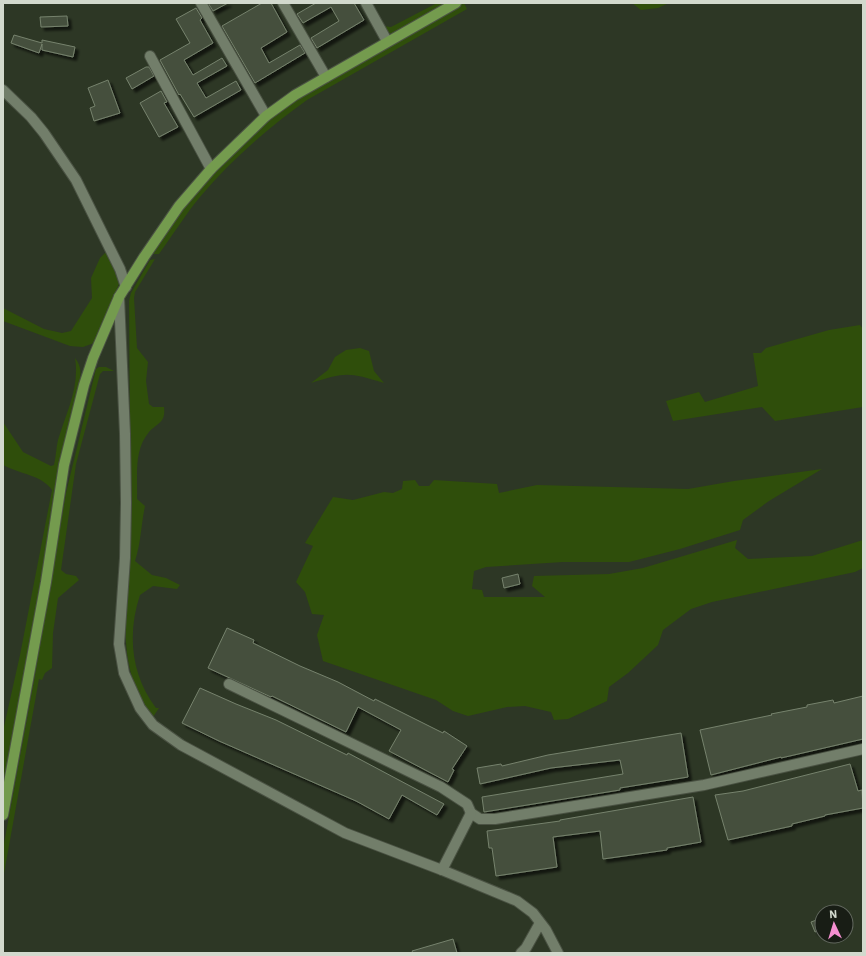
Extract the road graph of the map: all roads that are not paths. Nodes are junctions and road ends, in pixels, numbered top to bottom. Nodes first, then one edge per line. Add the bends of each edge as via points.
1 (201, 3) edge
2 (283, 3) edge
3 (366, 3) edge
4 (456, 3) edge
5 (387, 41) junction
6 (150, 56) dead end
7 (326, 77) junction
8 (3, 90) edge
9 (266, 116) junction
10 (212, 169) junction
11 (126, 287) junction
12 (120, 298) junction
13 (229, 684) dead end
14 (863, 749) edge
15 (471, 813) junction
16 (3, 815) edge
17 (442, 870) junction
18 (540, 923) junction
19 (521, 953) edge
20 (558, 953) edge

1 - 9 street
2 - 7 street
3 - 5 street
4 - 5 main road
5 - 7 main road
6 - 10 street
7 - 9 main road
8 - 11 street via 44,132 76,180 120,269
9 - 10 main road
10 - 11 main road via 180,206
11 - 12 main road
12 - 16 main road via 84,384 64,465 46,582
12 - 17 street via 126,511 119,644 124,673 140,708 153,724 181,746 345,833
13 - 15 street via 441,787 467,804
14 - 15 street via 704,785 495,819 480,819
15 - 17 street
17 - 18 street via 517,901
18 - 19 street
18 - 20 street

